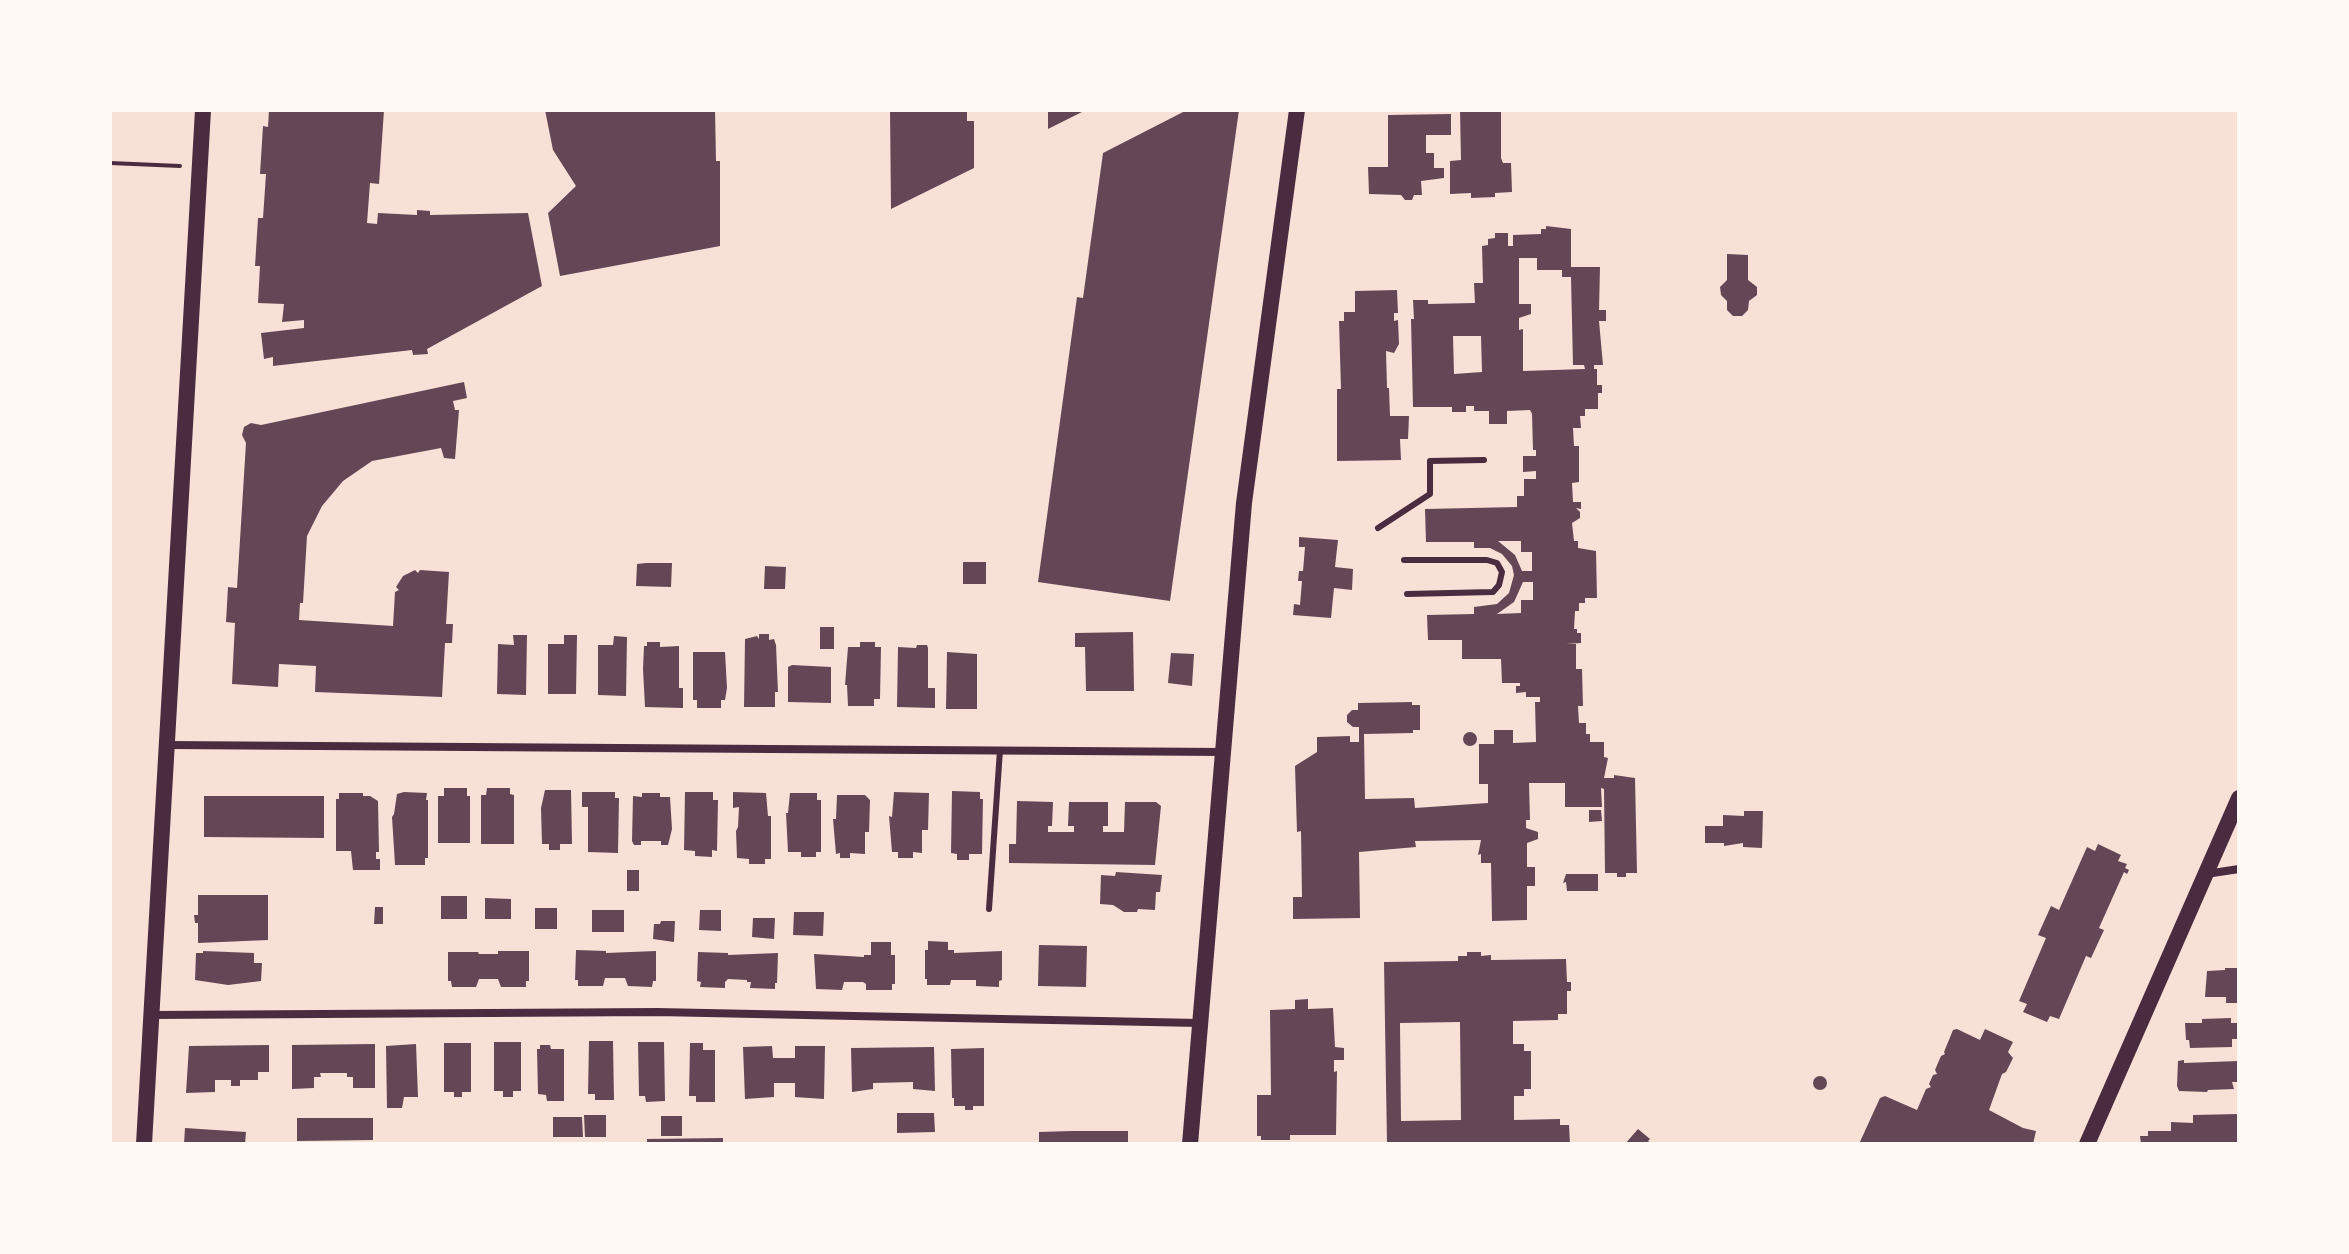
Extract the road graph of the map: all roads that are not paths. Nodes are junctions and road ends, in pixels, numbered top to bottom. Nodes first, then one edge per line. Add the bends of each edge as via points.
1 (203, 110) edge
2 (1297, 110) edge
3 (1484, 460) dead end
4 (1378, 528) dead end
5 (1404, 560) dead end
6 (1407, 594) dead end
7 (167, 745) junction
8 (1000, 750) junction
9 (1223, 752) junction
10 (2239, 798) edge
11 (2239, 869) edge
12 (2206, 874) junction
13 (989, 909) dead end
14 (151, 1015) junction
15 (1199, 1023) junction
16 (144, 1144) edge
17 (1190, 1144) edge
18 (2087, 1144) edge

1 - 7 main road
2 - 9 main road via 1244,503
3 - 4 lane via 1430,461 1430,494
5 - 6 lane via 1487,560 1502,572 1493,592
7 - 8 street
7 - 14 main road
8 - 9 street
8 - 13 lane
9 - 15 main road
10 - 12 main road
11 - 12 street
12 - 18 main road
14 - 15 street via 657,1012
14 - 16 main road
15 - 17 main road

